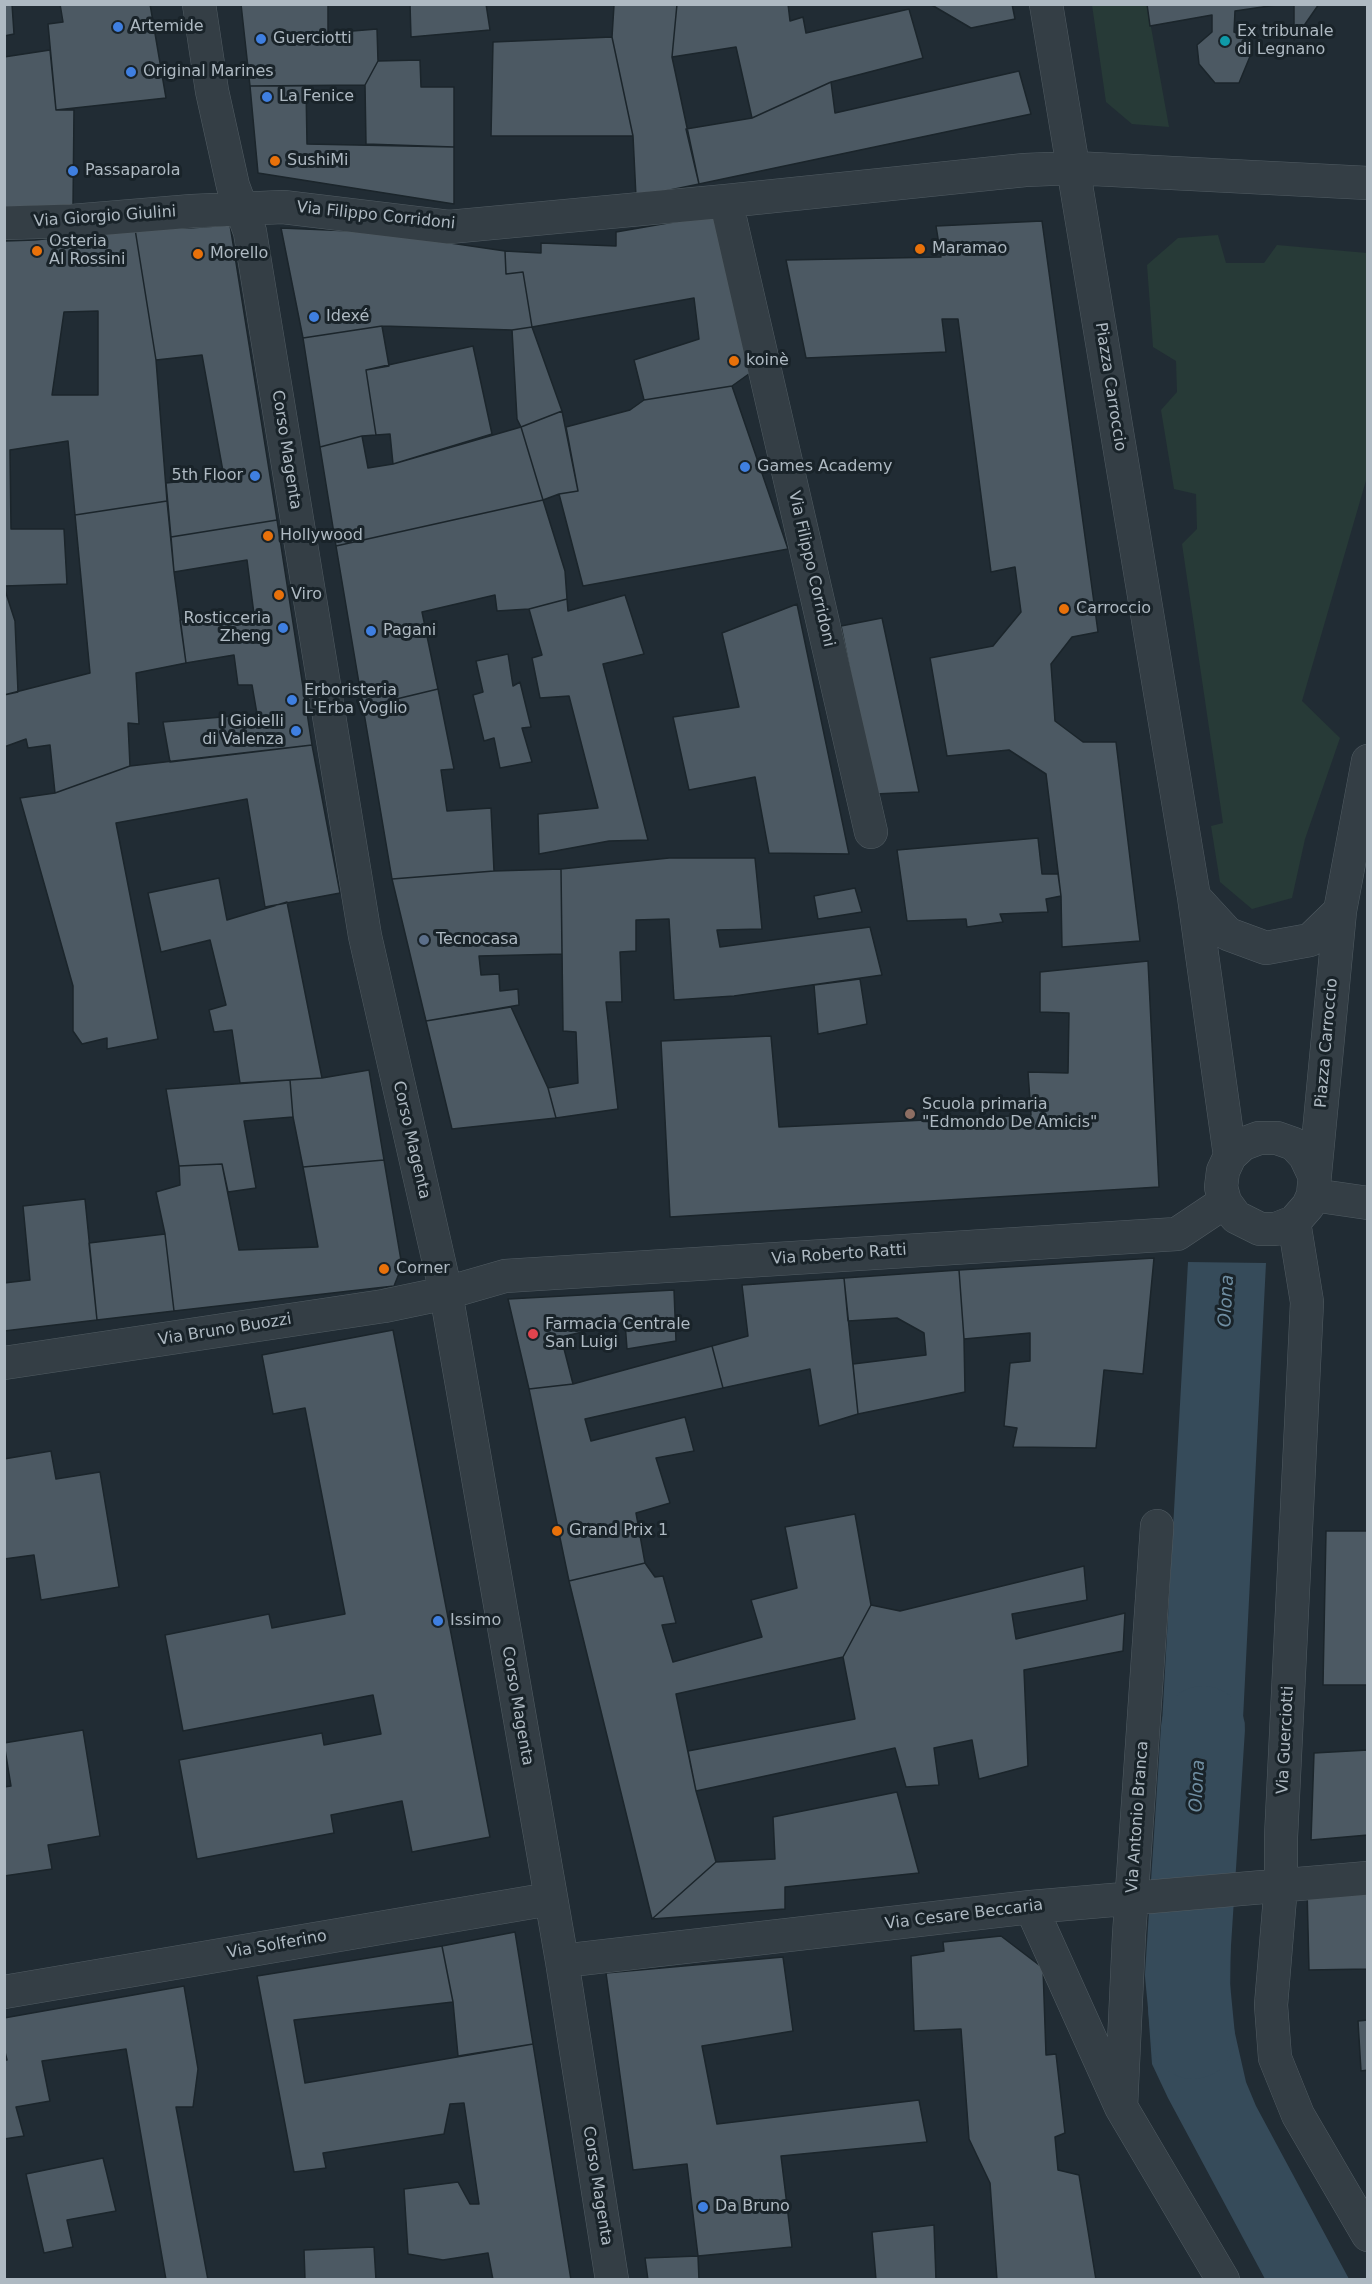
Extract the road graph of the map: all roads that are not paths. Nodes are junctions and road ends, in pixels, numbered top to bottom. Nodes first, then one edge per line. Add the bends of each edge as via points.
1 (199, 4) edge
2 (1046, 4) edge
3 (1074, 168) junction
4 (1368, 183) edge
5 (726, 201) junction
6 (242, 209) junction
7 (4, 223) edge
8 (1368, 761) edge
9 (871, 832) dead end
10 (1194, 897) junction
11 (1340, 911) junction
12 (1230, 1156) junction
13 (1314, 1185) junction
14 (1226, 1202) junction
15 (1368, 1203) edge
16 (1294, 1222) junction
17 (446, 1293) junction
18 (4, 1363) edge
19 (1157, 1526) dead end
20 (1368, 1878) edge
21 (1266, 1887) junction
22 (1143, 1896) junction
23 (550, 1899) junction
24 (1031, 1907) junction
25 (562, 1961) junction
26 (4, 1992) edge
27 (1121, 2107) junction
28 (1368, 2235) edge
29 (612, 2280) edge
30 (1223, 2280) edge

1 - 6 street, Corso Magenta via 212,91 233,186
2 - 3 street, Piazza Carroccio
3 - 4 street
3 - 5 street, Via Filippo Corridoni
3 - 10 street, Piazza Carroccio
5 - 6 street, Via Filippo Corridoni via 449,227 284,207
5 - 9 street, Via Filippo Corridoni
6 - 7 street, Via Giorgio Giulini
6 - 17 street, Corso Magenta via 250,232 365,936
8 - 11 street, Piazza Carroccio
10 - 11 street via 1228,934 1266,948 1310,940
10 - 12 street, Piazza Carroccio
11 - 13 street, Piazza Carroccio
12 - 13 street via 1243,1144 1259,1138 1277,1138 1294,1144 1305,1156
12 - 14 street via 1221,1187
13 - 15 street
13 - 16 street via 1308,1206
14 - 16 street via 1236,1217 1260,1229 1276,1229
14 - 17 street, Via Roberto Ratti via 1177,1234 505,1276
16 - 21 street, Via Guerciotti via 1307,1302 1281,1837
17 - 18 street, Via Bruno Buozzi via 384,1306
17 - 23 street, Corso Magenta
19 - 22 street, Via Antonio Branca
20 - 21 street, Via Cesare Beccaria
21 - 22 street, Via Cesare Beccaria
21 - 28 street, Via Guerciotti via 1275,2058 1298,2115
22 - 24 street, Via Cesare Beccaria
22 - 27 street, Via Antonio Branca via 1129,1935
23 - 25 street, Corso Magenta
23 - 26 street, Via Solferino
24 - 25 street, Via Cesare Beccaria
24 - 27 street
25 - 29 street, Corso Magenta
27 - 30 street

